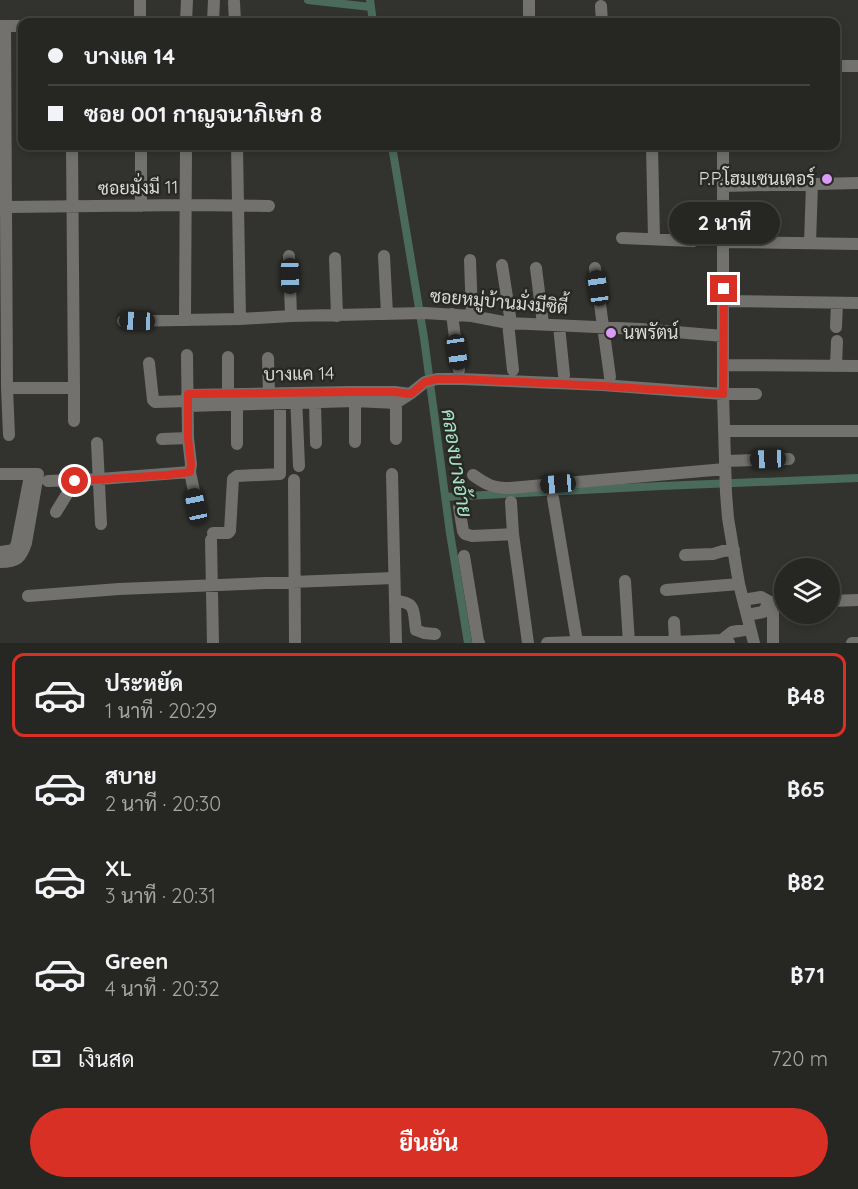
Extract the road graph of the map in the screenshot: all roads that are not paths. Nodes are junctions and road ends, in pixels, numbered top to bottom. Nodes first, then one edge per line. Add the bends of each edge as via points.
1 (140, 0) edge
2 (187, 0) edge
3 (214, 0) edge
4 (528, 0) edge
5 (234, 2) dead end
6 (601, 6) dead end
7 (141, 18) edge
8 (186, 18) edge
9 (213, 18) edge
10 (235, 18) edge
11 (530, 18) edge
12 (602, 18) edge
13 (2, 26) edge
14 (18, 26) edge
15 (840, 66) edge
16 (858, 66) edge
17 (72, 150) edge
18 (141, 150) edge
19 (186, 150) edge
20 (237, 150) edge
21 (652, 150) edge
22 (723, 150) edge
23 (858, 183) edge
24 (812, 184) junction
25 (723, 186) junction
26 (186, 205) junction
27 (141, 206) junction
28 (238, 206) junction
29 (270, 206) dead end
30 (6, 207) junction
31 (72, 207) junction
32 (622, 238) dead end
33 (654, 239) junction
34 (693, 241) dead end
35 (724, 242) junction
36 (810, 243) junction
37 (858, 244) edge
38 (289, 256) dead end
39 (384, 256) dead end
40 (335, 258) dead end
41 (470, 260) dead end
42 (502, 265) dead end
43 (536, 268) dead end
44 (595, 268) dead end
45 (724, 301) junction
46 (837, 303) junction
47 (858, 303) edge
48 (387, 314) junction
49 (452, 314) junction
50 (291, 316) junction
51 (337, 316) junction
52 (472, 316) junction
53 (240, 319) junction
54 (185, 320) junction
55 (123, 321) dead end
56 (509, 323) junction
57 (543, 324) junction
58 (559, 326) junction
59 (836, 327) dead end
60 (604, 328) junction
61 (723, 336) junction
62 (837, 341) dead end
63 (187, 355) dead end
64 (228, 357) dead end
65 (268, 358) dead end
66 (148, 363) dead end
67 (723, 365) junction
68 (836, 366) junction
69 (858, 366) edge
70 (459, 370) dead end
71 (513, 370) dead end
72 (564, 375) dead end
73 (610, 377) dead end
74 (7, 388) junction
75 (74, 388) junction
76 (228, 393) junction
77 (269, 393) junction
78 (723, 394) junction
79 (756, 394) dead end
80 (296, 398) junction
81 (352, 398) junction
82 (396, 398) junction
83 (188, 400) junction
84 (315, 402) junction
85 (237, 404) junction
86 (280, 404) junction
87 (74, 421) dead end
88 (724, 431) junction
89 (858, 431) edge
90 (9, 435) dead end
91 (188, 438) junction
92 (162, 439) dead end
93 (396, 439) dead end
94 (355, 442) dead end
95 (97, 443) dead end
96 (316, 443) dead end
97 (237, 444) dead end
98 (789, 459) dead end
99 (725, 465) junction
100 (299, 466) dead end
101 (190, 472) junction
102 (0, 474) edge
103 (392, 474) dead end
104 (473, 475) dead end
105 (36, 479) junction
106 (100, 479) junction
107 (294, 480) dead end
108 (75, 481) junction
109 (0, 482) edge
110 (553, 498) dead end
111 (511, 502) dead end
112 (196, 506) dead end
113 (459, 507) dead end
114 (56, 512) dead end
115 (101, 524) dead end
116 (513, 534) junction
117 (734, 550) junction
118 (0, 552) edge
119 (684, 555) dead end
120 (465, 556) dead end
121 (0, 562) edge
122 (394, 578) junction
123 (625, 581) dead end
124 (294, 582) junction
125 (739, 584) junction
126 (212, 585) junction
127 (666, 590) dead end
128 (28, 596) dead end
129 (743, 600) junction
130 (858, 600) edge
131 (395, 601) junction
132 (774, 601) edge
133 (840, 601) edge
134 (774, 604) edge
135 (747, 615) junction
136 (674, 622) dead end
137 (774, 624) edge
138 (750, 629) junction
139 (435, 634) dead end
140 (725, 641) edge
141 (577, 642) edge
142 (675, 642) edge
143 (213, 643) edge
144 (295, 643) edge
145 (396, 643) edge
146 (479, 643) edge
147 (528, 643) edge
148 (547, 643) edge
149 (629, 643) edge
150 (748, 643) edge
151 (753, 643) edge
152 (773, 643) edge
153 (852, 643) edge
154 (858, 643) edge

1 - 7 street
2 - 8 street
3 - 9 street
4 - 11 street
5 - 10 street
6 - 12 street
13 - 14 street
13 - 30 street
15 - 16 street
17 - 31 street
18 - 27 street
19 - 26 street
20 - 28 street
21 - 33 street
22 - 25 street
23 - 24 street
24 - 25 street
24 - 36 street
25 - 35 street
26 - 27 street, ซอยมั่งมี 11
26 - 28 street, ซอยมั่งมี 11
26 - 54 street
27 - 31 street, ซอยมั่งมี 11
28 - 29 street, ซอยมั่งมี 11
28 - 53 street
30 - 31 street, ซอยมั่งมี 11
30 - 74 street
31 - 75 street
32 - 33 street
33 - 34 street
35 - 36 street
35 - 45 street
36 - 37 street
38 - 50 street
39 - 48 street
40 - 51 street
41 - 52 street
42 - 56 street
43 - 57 street
44 - 60 street
45 - 46 street
45 - 61 street
46 - 47 street
46 - 59 street
48 - 49 street, ซอยหมู่บ้านมั่งมีซิตี้
48 - 51 street, ซอยหมู่บ้านมั่งมีซิตี้
49 - 52 street, ซอยหมู่บ้านมั่งมีซิตี้
49 - 70 street
50 - 51 street, ซอยหมู่บ้านมั่งมีซิตี้
50 - 53 street, ซอยหมู่บ้านมั่งมีซิตี้
52 - 56 street, ซอยหมู่บ้านมั่งมีซิตี้
53 - 54 street, ซอยหมู่บ้านมั่งมีซิตี้
54 - 55 street, ซอยหมู่บ้านมั่งมีซิตี้
56 - 57 street, ซอยหมู่บ้านมั่งมีซิตี้
56 - 71 street
57 - 58 street, ซอยหมู่บ้านมั่งมีซิตี้
58 - 60 street, ซอยหมู่บ้านมั่งมีซิตี้
58 - 72 street
60 - 61 street, ซอยหมู่บ้านมั่งมีซิตี้
60 - 73 street
61 - 67 street
62 - 68 street
63 - 83 street
64 - 76 street
65 - 77 street
66 - 83 street via 155,402
67 - 68 street
67 - 78 street
68 - 69 street
74 - 75 street
74 - 90 street
75 - 87 street
76 - 77 street, บางแค 14
76 - 83 street, บางแค 14
77 - 80 street, บางแค 14
78 - 79 street
78 - 82 street, บางแค 14 via 461,379 431,380 411,394
78 - 88 street
80 - 81 street, บางแค 14
80 - 84 street, บางแค 14
80 - 86 street, บางแค 14
80 - 100 street
81 - 82 street, บางแค 14
81 - 84 street, บางแค 14
81 - 94 street
82 - 93 street
83 - 85 street, บางแค 14
83 - 91 street
84 - 96 street
85 - 86 street, บางแค 14
85 - 97 street
86 - 126 street via 280,474 233,479 230,531 212,537
88 - 89 street
88 - 99 street
91 - 92 street
91 - 101 street
95 - 106 street
98 - 99 street
99 - 104 street via 510,488 497,488
99 - 117 street
101 - 106 street
101 - 112 street
102 - 105 street
103 - 122 street
105 - 108 street
105 - 109 street
105 - 118 street via 14,550
105 - 121 street via 22,554 16,560
106 - 108 street
106 - 115 street
107 - 124 street
108 - 114 street
110 - 141 street
111 - 116 street
113 - 116 street via 465,534
116 - 147 street
117 - 119 street
117 - 125 street
120 - 146 street
122 - 124 street
122 - 131 street
123 - 149 street
124 - 126 street
124 - 144 street
125 - 127 street
125 - 129 street
126 - 128 street
126 - 143 street
129 - 132 street via 761,597
129 - 135 street
130 - 133 street
131 - 139 street via 410,604 416,630
131 - 145 street
134 - 135 street via 763,612
135 - 138 street
136 - 142 street
137 - 152 street
138 - 140 street via 732,632
138 - 151 street
140 - 142 street
141 - 148 street
141 - 149 street
142 - 149 street
150 - 151 street
153 - 154 street

